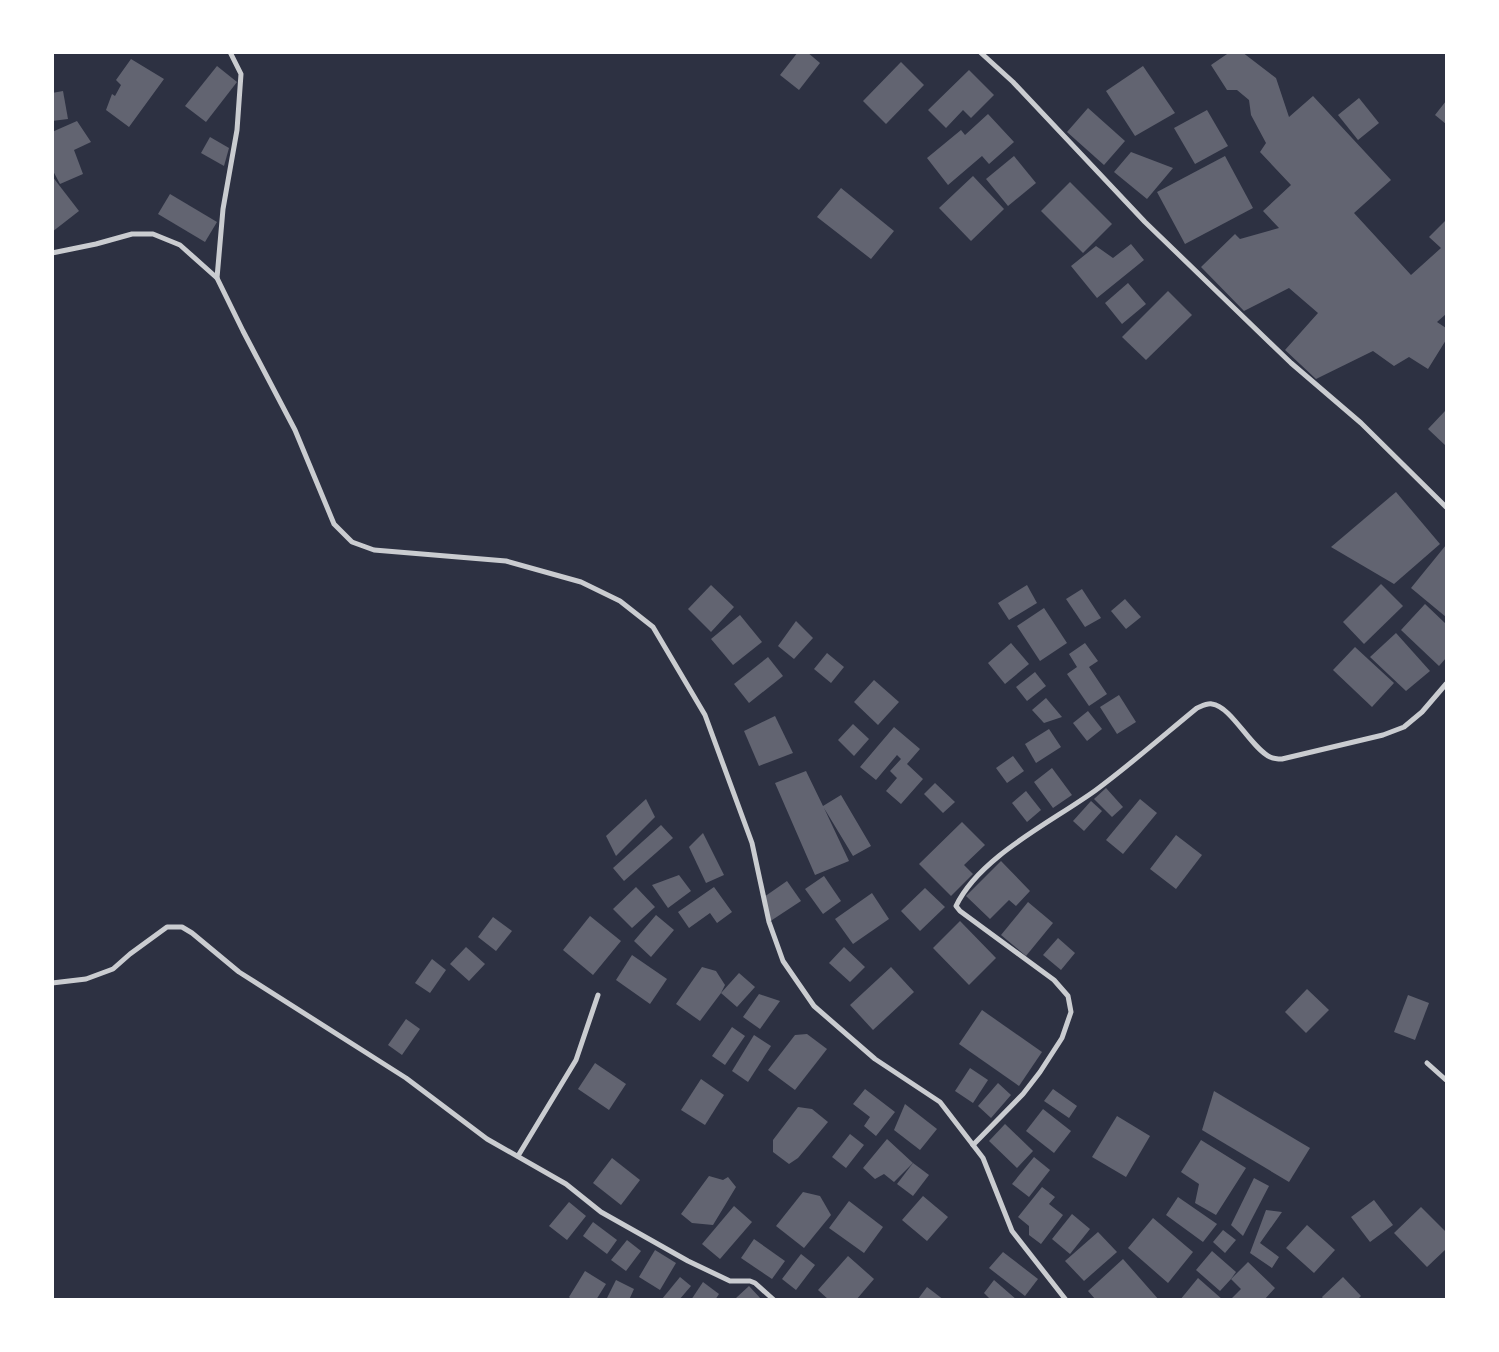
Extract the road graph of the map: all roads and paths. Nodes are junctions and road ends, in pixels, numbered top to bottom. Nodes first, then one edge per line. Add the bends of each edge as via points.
1 (230, 52) edge
2 (980, 52) edge
3 (52, 252) edge
4 (217, 278) junction
5 (1446, 507) edge
6 (1446, 684) edge
7 (52, 983) edge
8 (598, 995) dead end
9 (1427, 1062) dead end
10 (1446, 1080) edge
11 (973, 1145) junction
12 (518, 1156) junction
13 (774, 1300) edge
14 (1066, 1300) edge

1 - 4 street via 240,74 240,83 237,130 223,209
2 - 5 street via 1013,82 1145,222 1291,363 1361,423
3 - 4 street via 132,234 153,234 180,244
4 - 11 street via 296,430 334,524 352,542 374,550 516,563 581,582 620,601 653,627 705,715 752,843 769,922 783,960 814,1006 875,1059 940,1102
6 - 11 street via 1404,727 1282,759 1272,758 1263,752 1222,708 1205,704 1096,789 995,858 962,894 956,906 1054,980 1068,996 1071,1012 1062,1038 1040,1072
7 - 12 street via 86,979 113,969 167,927 182,927 239,972 406,1078 488,1139
8 - 12 street via 576,1060
9 - 10 street
11 - 14 street via 983,1158 1012,1232
12 - 13 street via 650,1241 730,1281 755,1283

